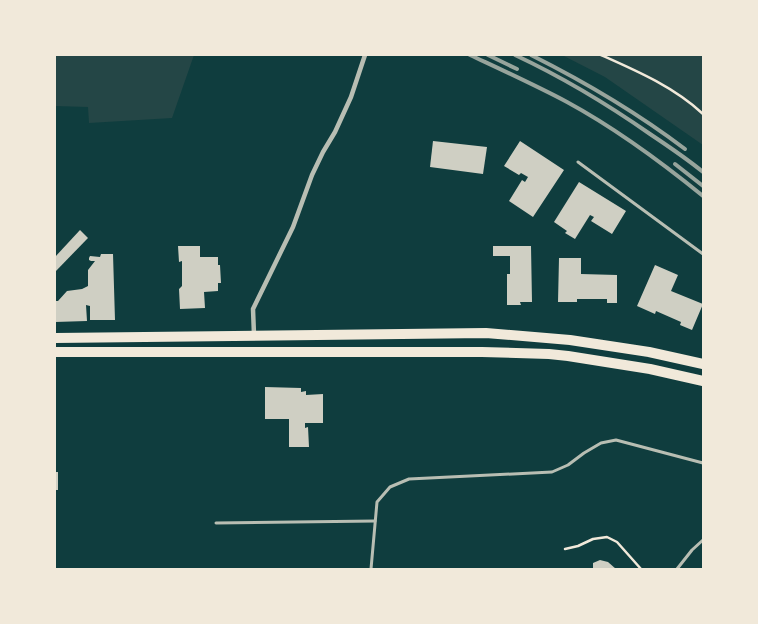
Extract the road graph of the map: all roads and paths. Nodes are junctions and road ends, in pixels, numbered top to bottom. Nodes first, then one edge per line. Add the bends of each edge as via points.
1 (365, 55) edge
2 (601, 55) edge
3 (703, 114) edge
4 (578, 162) dead end
5 (703, 254) edge
6 (254, 335) junction
7 (55, 338) edge
8 (55, 352) edge
9 (701, 363) edge
10 (703, 381) edge
11 (703, 463) edge
12 (374, 521) junction
13 (216, 523) dead end
14 (703, 540) edge
15 (565, 549) dead end
16 (370, 569) edge
17 (641, 569) edge
18 (677, 569) edge

1 - 6 street via 351,97 322,152 292,227 253,308
2 - 3 path via 648,76
4 - 5 lane
6 - 7 main road
6 - 9 main road via 486,334 570,340
8 - 10 main road via 549,354 650,369
11 - 12 lane via 616,440 601,444 552,472 410,479 390,487 377,502
12 - 13 lane
12 - 16 lane
14 - 18 lane
15 - 17 path via 607,537 617,542

